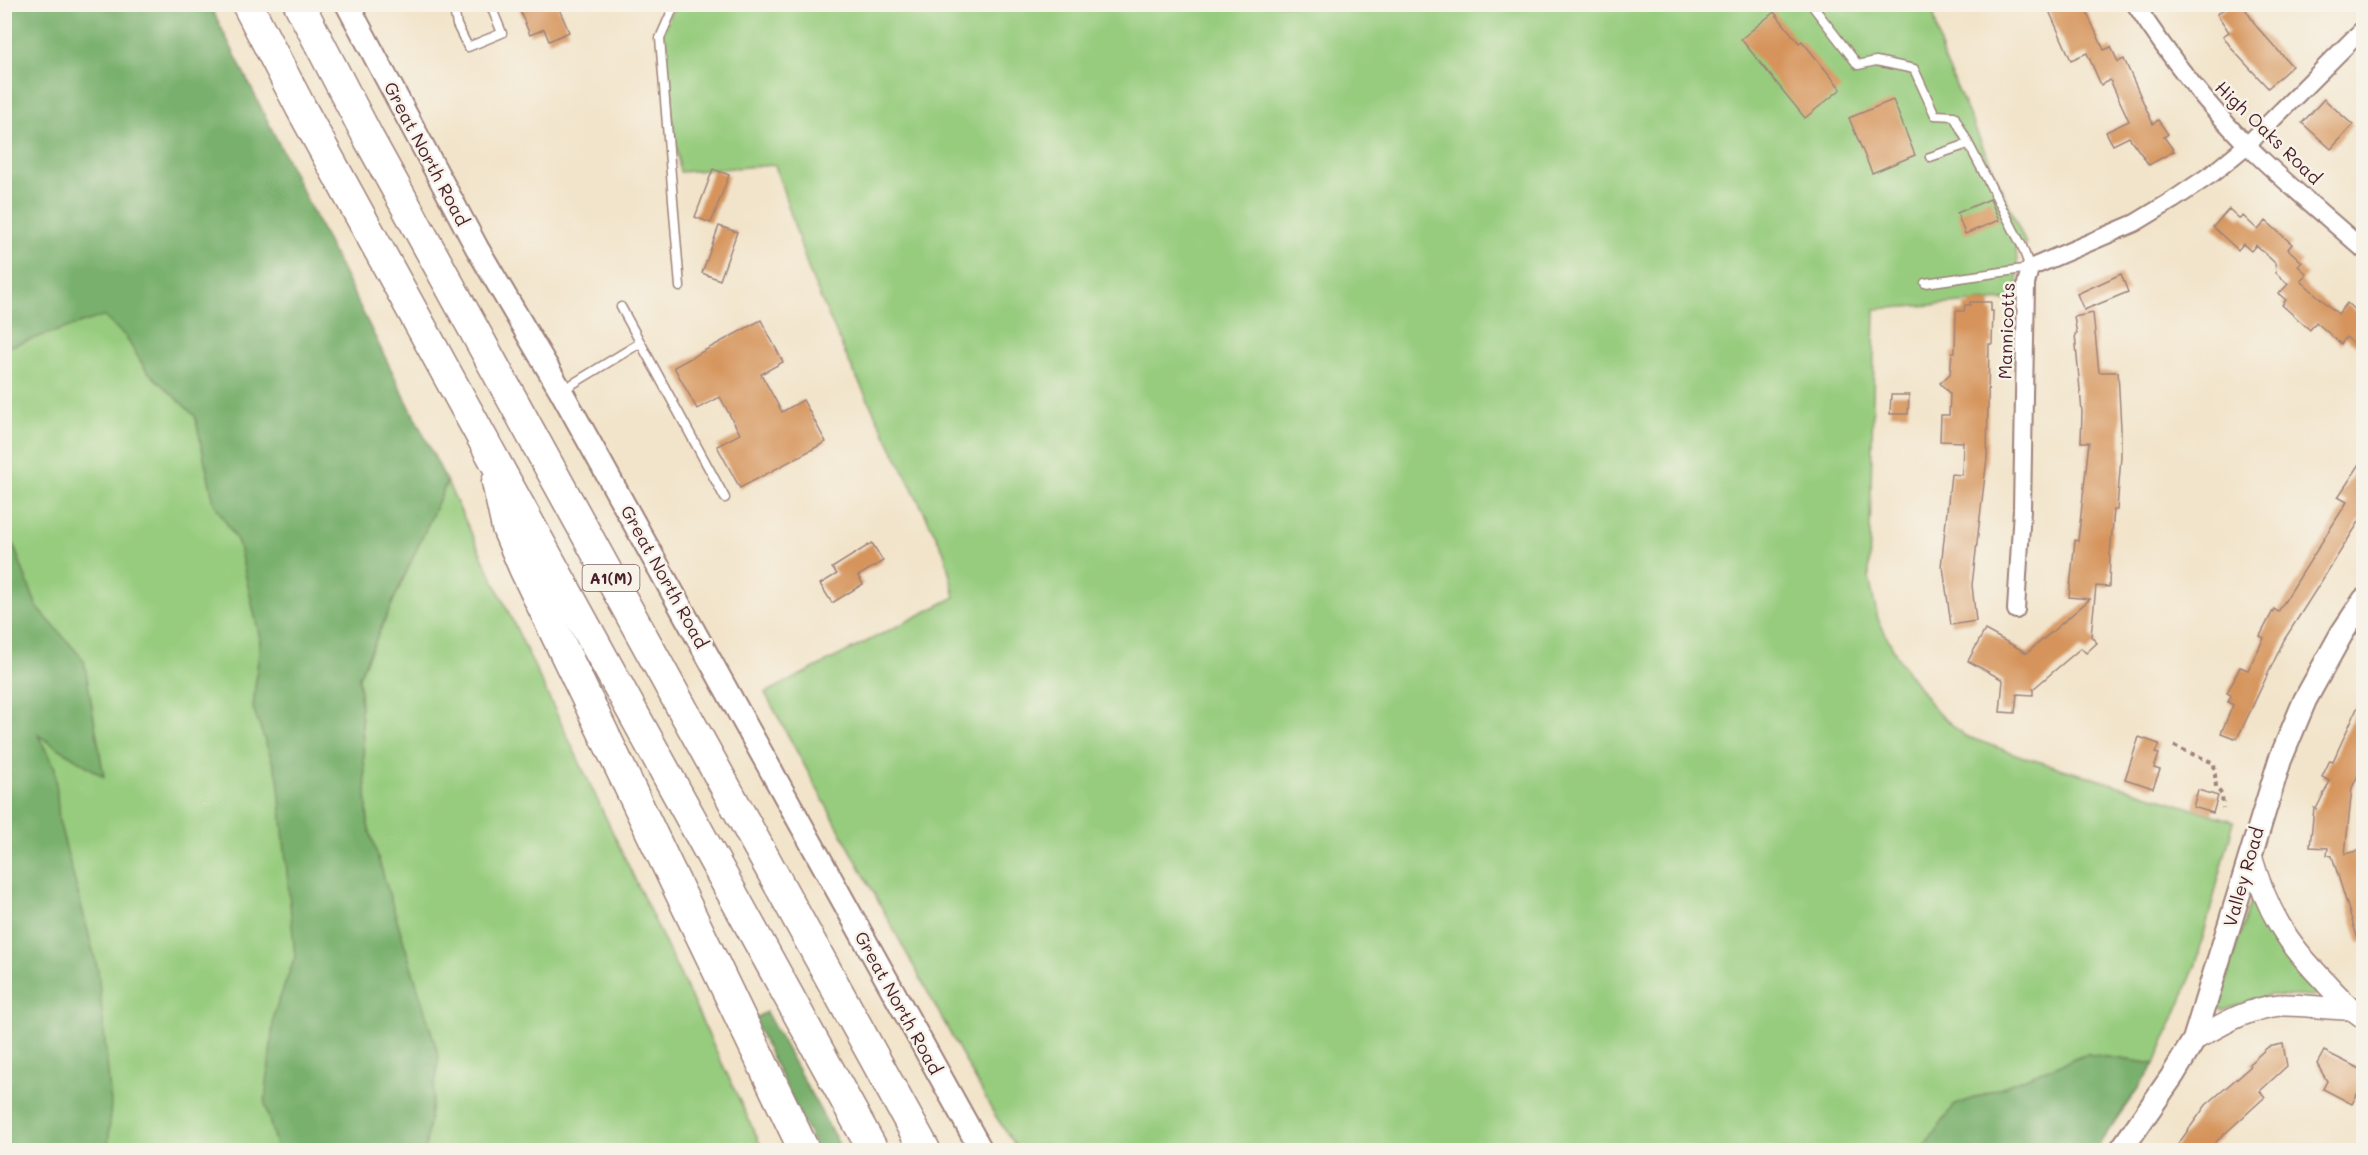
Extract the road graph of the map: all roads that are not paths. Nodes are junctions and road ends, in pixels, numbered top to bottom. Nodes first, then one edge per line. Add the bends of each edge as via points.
1 (247, 4) edge
2 (299, 4) edge
3 (453, 4) edge
4 (490, 4) edge
5 (675, 4) edge
6 (1811, 4) edge
7 (2135, 4) edge
8 (351, 7) edge
9 (2364, 28) edge
10 (1968, 144) junction
11 (2247, 145) junction
12 (1930, 158) dead end
13 (2364, 250) edge
14 (2030, 268) junction
15 (1925, 283) dead end
16 (680, 287) dead end
17 (621, 307) dead end
18 (640, 343) junction
19 (561, 391) junction
20 (489, 447) junction
21 (725, 498) dead end
22 (2364, 600) edge
23 (2016, 610) dead end
24 (2251, 856) junction
25 (2357, 1013) edge
26 (2194, 1040) junction
27 (804, 1150) edge
28 (873, 1150) edge
29 (925, 1150) edge
30 (981, 1150) edge
31 (2121, 1150) edge

1 - 20 highway, A1(M)
2 - 29 highway, A1(M)
3 - 4 lane via 457,25 468,47 502,33
5 - 16 lane via 660,38
6 - 10 lane via 1858,65 1876,60 1914,69 1935,115 1954,116
7 - 11 street, High Oaks Road via 2197,91
8 - 19 main road, Great North Road via 477,248
9 - 11 street, Mannicotts
10 - 12 lane
10 - 14 lane
11 - 13 street, High Oaks Road
11 - 14 street, Mannicotts via 2214,173 2135,223
14 - 15 lane
14 - 23 street, Mannicotts via 2026,284
17 - 18 lane
18 - 19 lane
18 - 21 lane
19 - 30 main road, Great North Road
20 - 27 highway, A1(M) via 507,528 524,568
20 - 28 highway, A1(M)
22 - 24 main road, Valley Road via 2305,700 2280,760
24 - 25 street via 2264,897 2298,954
24 - 26 main road, Valley Road
25 - 26 street via 2280,1005 2241,1015
26 - 31 main road, Valley Road

